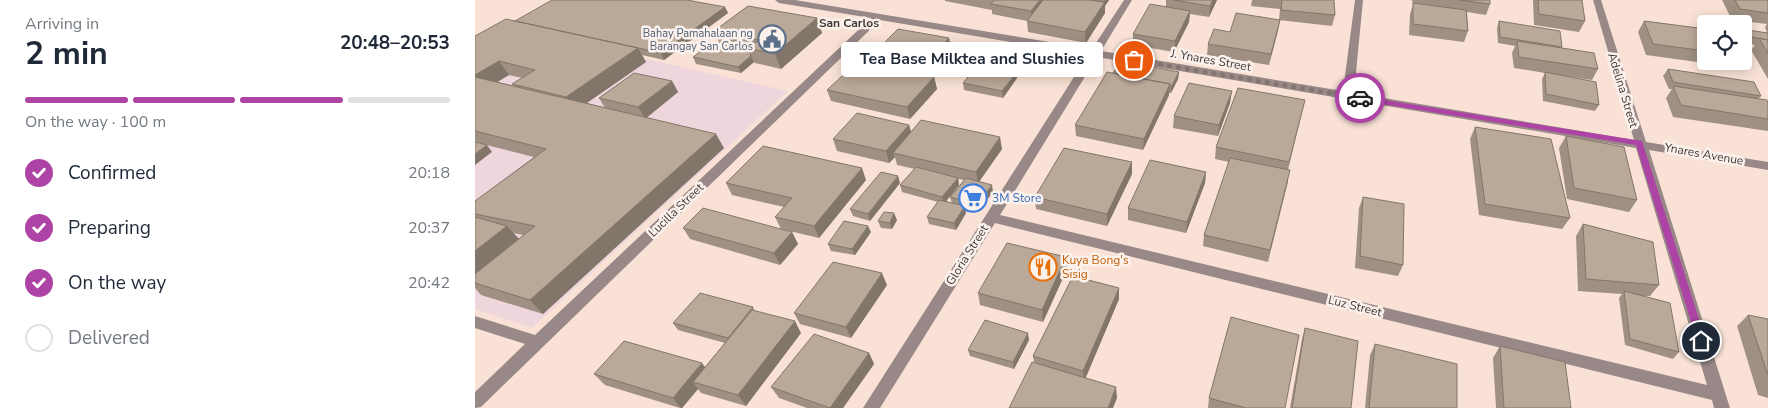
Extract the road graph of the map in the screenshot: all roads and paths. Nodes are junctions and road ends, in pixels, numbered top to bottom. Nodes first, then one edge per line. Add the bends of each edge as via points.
1 (779, 0) edge
2 (1128, 0) edge
3 (1359, 0) edge
4 (1597, 0) edge
5 (878, 17) junction
6 (1095, 54) junction
7 (1348, 96) junction
8 (1639, 143) junction
9 (1768, 166) edge
10 (991, 217) junction
11 (475, 322) edge
12 (537, 342) junction
13 (475, 402) edge
14 (1720, 402) edge
15 (871, 408) edge

1 - 5 street, J. Ynares Street
2 - 6 street, Gloria Street
3 - 7 street
4 - 8 street, Adelina Street
5 - 6 street, J. Ynares Street
5 - 12 street, Lucilla Street
6 - 7 street, J. Ynares Street
6 - 10 street, Gloria Street
7 - 8 street, J. Ynares Street
8 - 9 street, Ynares Avenue
8 - 14 street, Adelina Street
10 - 14 street, Luz Street
10 - 15 street, Gloria Street
11 - 12 street
12 - 13 street, Lucilla Street

